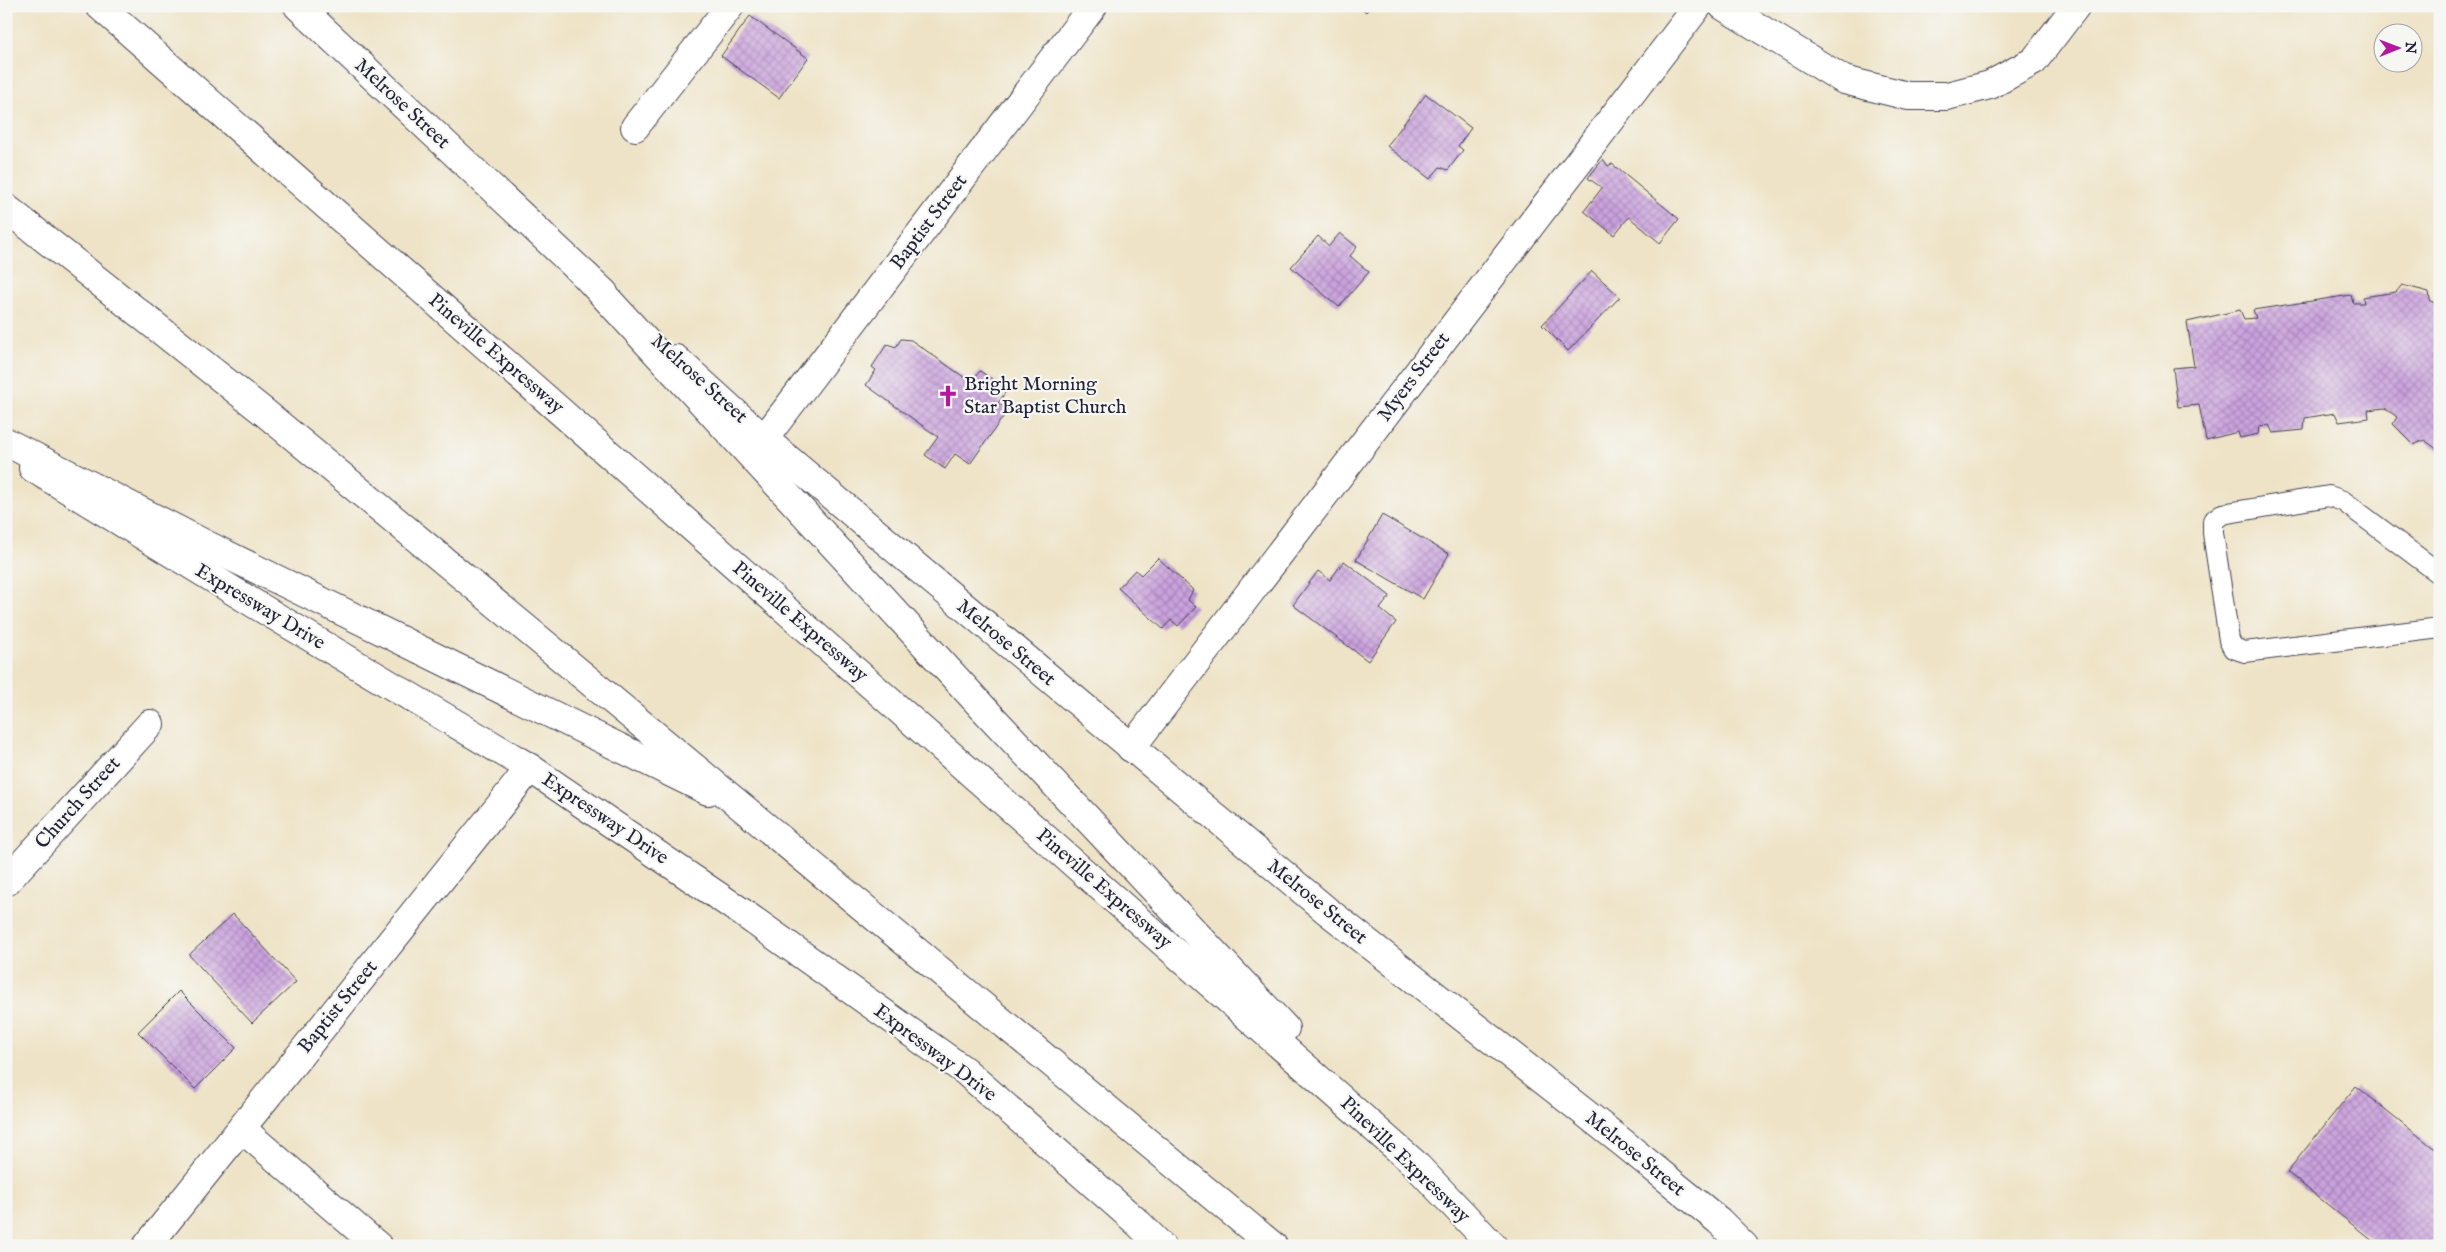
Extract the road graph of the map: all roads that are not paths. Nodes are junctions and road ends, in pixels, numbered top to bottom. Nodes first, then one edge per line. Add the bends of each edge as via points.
1 (100, 6) edge
2 (298, 6) edge
3 (730, 6) edge
4 (1093, 6) edge
5 (1698, 6) edge
6 (1723, 6) edge
7 (2076, 6) edge
8 (635, 126) dead end
9 (6, 208) edge
10 (586, 276) junction
11 (764, 438) junction
12 (6, 442) edge
13 (6, 452) edge
14 (2440, 574) edge
15 (2440, 628) edge
16 (150, 724) dead end
17 (1131, 748) junction
18 (530, 768) junction
19 (749, 812) junction
20 (6, 882) edge
21 (242, 1129) junction
22 (1414, 1163) junction
23 (147, 1246) edge
24 (378, 1246) edge
25 (1161, 1246) edge
26 (1273, 1246) edge
27 (1493, 1246) edge
28 (1744, 1246) edge

1 - 22 main road, Pineville Expressway
2 - 10 main road, Melrose Street
3 - 8 main road
4 - 11 main road, Baptist Street
5 - 17 main road, Myers Street
6 - 7 main road via 1844,80 1908,96 1947,96 1990,85 2034,60
9 - 19 main road via 272,418
10 - 11 main road, Melrose Street
10 - 22 main road via 983,708
11 - 17 main road, Melrose Street
12 - 19 main road via 206,545
13 - 18 main road, Expressway Drive
14 - 15 lane via 2343,501 2329,496 2222,514 2214,521 2229,640 2233,648 2245,652
16 - 20 main road, Church Street
17 - 28 main road, Melrose Street via 1326,910 1719,1220
18 - 21 main road, Baptist Street
18 - 25 main road, Expressway Drive via 965,1070
19 - 26 main road
21 - 23 main road, Baptist Street
21 - 24 main road
22 - 27 main road, Pineville Expressway

